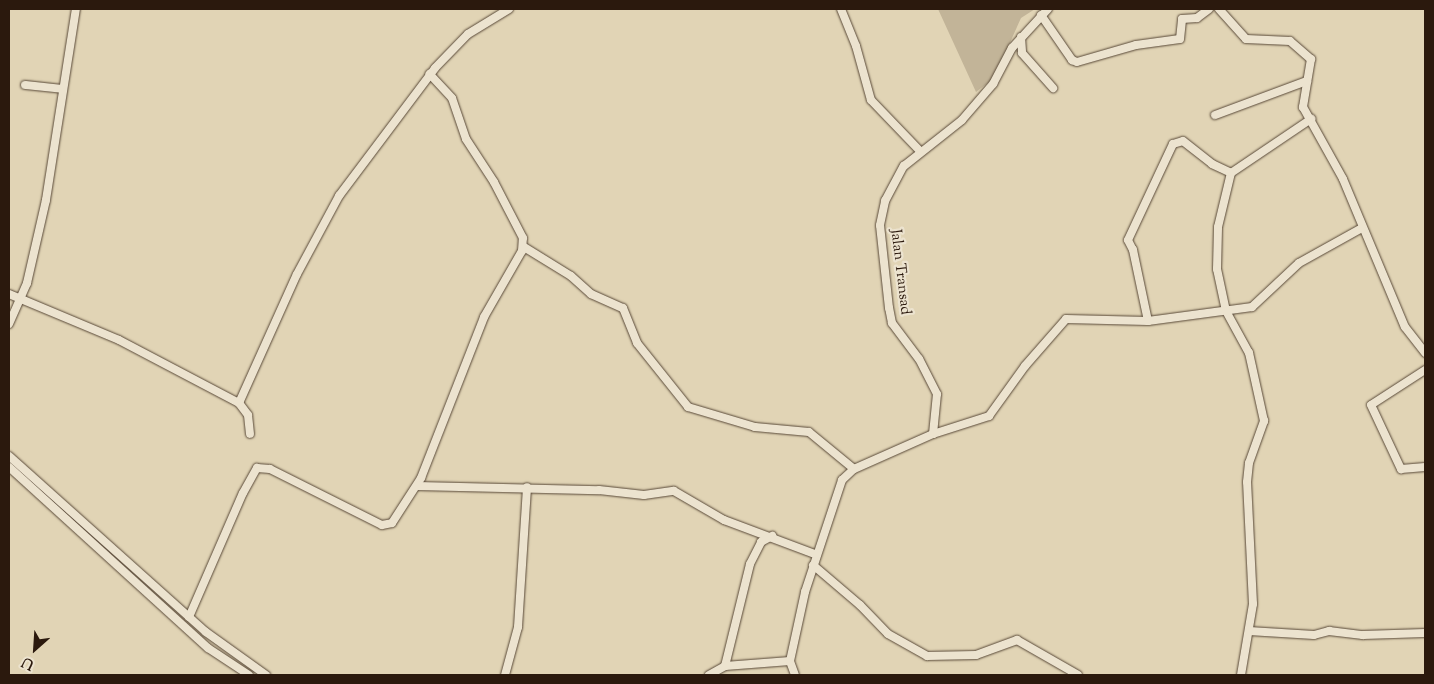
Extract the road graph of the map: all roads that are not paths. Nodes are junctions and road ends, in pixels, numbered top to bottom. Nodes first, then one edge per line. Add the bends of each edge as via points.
1 (76, 9) edge
2 (509, 9) edge
3 (841, 9) edge
4 (1048, 9) edge
5 (1209, 9) edge
6 (1219, 9) edge
7 (1041, 15) junction
8 (1021, 37) junction
9 (430, 74) junction
10 (1307, 81) junction
11 (25, 85) dead end
12 (1053, 88) dead end
13 (63, 89) junction
14 (1215, 115) dead end
15 (1311, 119) junction
16 (920, 150) junction
17 (1230, 173) junction
18 (1362, 228) junction
19 (524, 247) junction
20 (9, 294) edge
21 (22, 300) junction
22 (1226, 311) junction
23 (1148, 321) junction
24 (9, 324) edge
25 (1425, 353) edge
26 (1425, 370) edge
27 (238, 403) junction
28 (250, 434) dead end
29 (933, 434) junction
30 (9, 456) edge
31 (9, 467) edge
32 (1425, 467) edge
33 (854, 469) junction
34 (417, 486) junction
35 (527, 487) junction
36 (772, 536) junction
37 (817, 555) junction
38 (813, 565) junction
39 (189, 616) junction
40 (1249, 631) junction
41 (1425, 633) edge
42 (790, 660) junction
43 (725, 666) junction
44 (249, 675) edge
45 (266, 675) edge
46 (505, 675) edge
47 (709, 675) edge
48 (795, 675) edge
49 (1078, 675) edge
50 (1241, 675) edge

1 - 13 street
2 - 9 street via 462,39
3 - 16 street via 856,46 870,100
4 - 7 street, Jalan Transad
5 - 7 street via 1197,18 1181,20 1183,36 1180,39 1136,45 1077,62 1072,60
6 - 10 street via 1246,39 1285,40 1299,46 1311,59
7 - 8 street, Jalan Transad
8 - 12 street via 1022,53
8 - 16 street, Jalan Transad via 993,84 962,120
9 - 19 street via 452,98 466,139 494,182 523,238
9 - 27 street via 331,208
10 - 14 street
10 - 15 street via 1302,103
11 - 13 street
13 - 21 street via 46,200
15 - 17 street
15 - 18 street via 1343,179
16 - 29 street, Jalan Transad via 891,184 880,225 892,323 919,358 937,394
17 - 22 street via 1216,245 1217,269
17 - 23 street via 1212,164 1183,141 1172,144 1128,240 1134,250
18 - 22 street via 1299,263 1257,305
18 - 25 street via 1405,327
19 - 33 street via 571,276 591,294 623,308 637,343 688,406 755,426 809,432
19 - 34 street via 484,317
20 - 21 street
21 - 24 street
21 - 27 street via 119,340
22 - 23 street
22 - 40 street via 1249,353 1264,420 1249,463 1247,482 1254,604
23 - 29 street via 1066,319 1025,366 992,413
26 - 32 street via 1374,400 1371,407 1401,469
27 - 28 street via 248,415
29 - 33 street
30 - 39 street
31 - 44 street via 208,648
33 - 37 street via 842,480
34 - 35 street
34 - 39 street via 388,526 270,469 257,468
35 - 36 street via 644,495 674,490 724,520
35 - 46 street via 518,627
36 - 37 street
36 - 43 street via 761,542 750,564
37 - 38 street
38 - 42 street
38 - 49 street via 888,634 927,656 980,654 1017,640
39 - 45 street
40 - 41 street via 1314,635 1329,631
40 - 50 street
42 - 43 street
42 - 48 street
43 - 47 street

